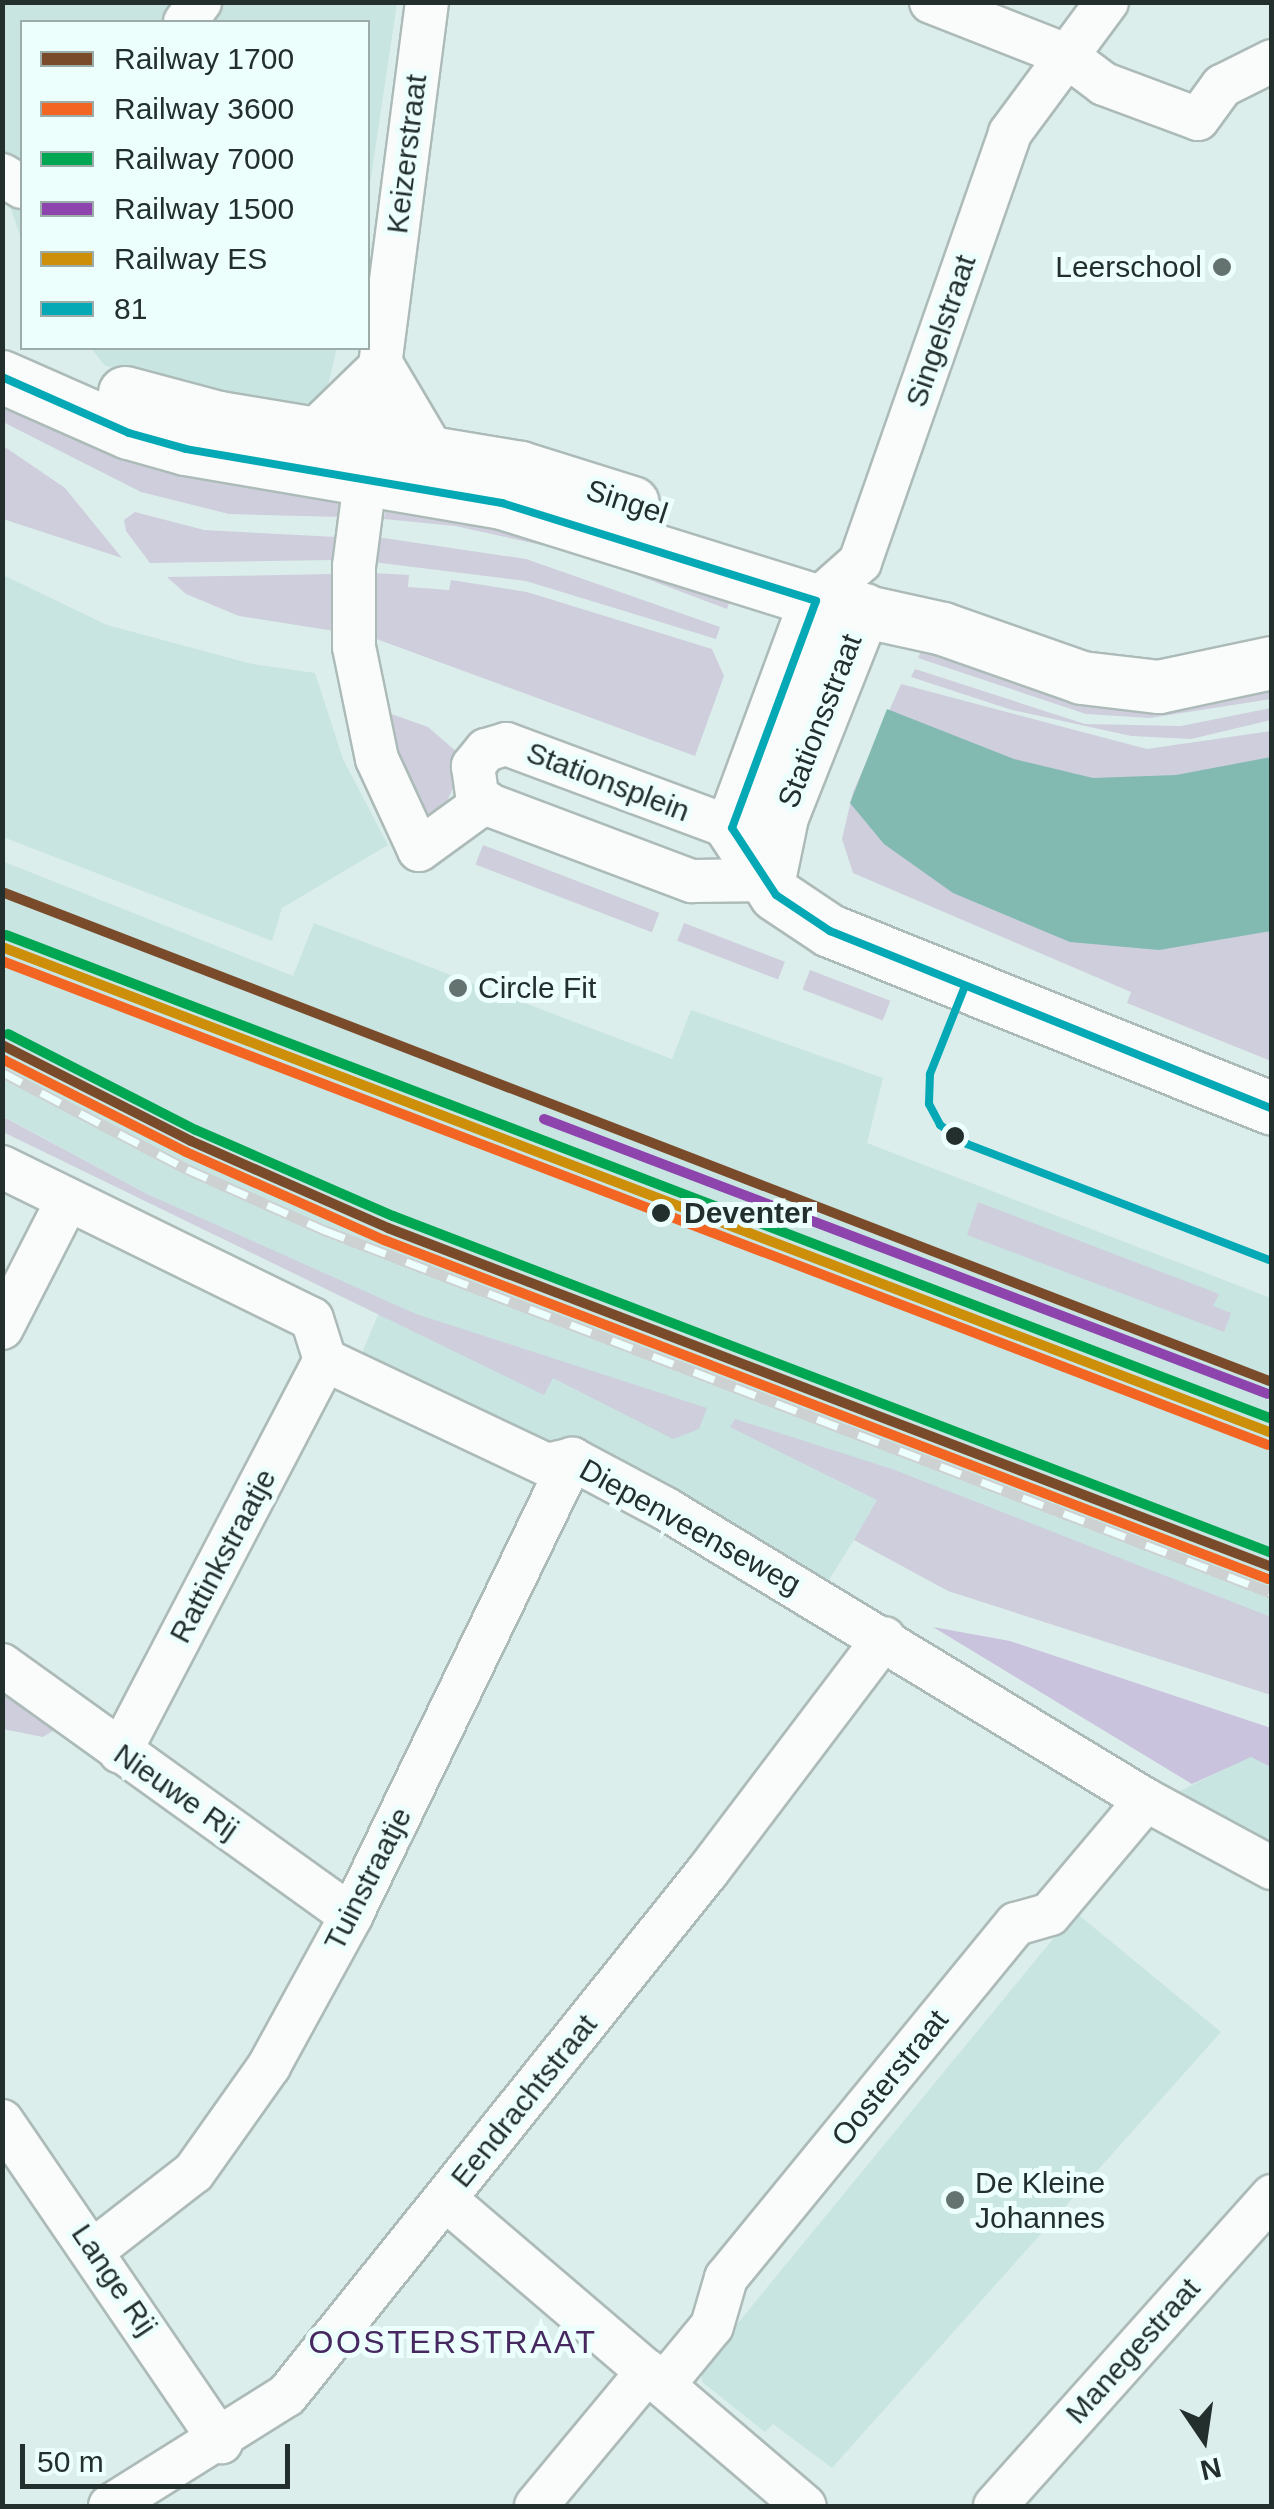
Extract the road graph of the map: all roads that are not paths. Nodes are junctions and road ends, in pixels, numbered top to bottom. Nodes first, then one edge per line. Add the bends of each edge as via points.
1 (426, 2) edge
2 (931, 2) edge
3 (1107, 2) edge
4 (1064, 54) junction
5 (1272, 60) edge
6 (24, 350) edge
7 (382, 365) junction
8 (2, 377) edge
9 (314, 432) junction
10 (430, 448) junction
11 (226, 458) junction
12 (368, 460) junction
13 (844, 589) junction
14 (1272, 663) edge
15 (485, 802) junction
16 (732, 828) junction
17 (769, 880) junction
18 (1272, 1109) edge
19 (2, 1167) edge
20 (67, 1201) junction
21 (2, 1328) edge
22 (325, 1360) junction
23 (572, 1459) junction
24 (884, 1638) junction
25 (2, 1666) edge
26 (120, 1752) junction
27 (1146, 1800) junction
28 (1272, 1868) edge
29 (351, 1916) junction
30 (2, 2121) edge
31 (1272, 2196) edge
32 (445, 2199) junction
33 (95, 2249) junction
34 (656, 2377) junction
35 (221, 2442) junction
36 (110, 2506) edge
37 (536, 2506) edge
38 (805, 2506) edge
39 (995, 2506) edge

1 - 7 street, Keizerstraat
2 - 4 street
3 - 4 street, Singelstraat
4 - 5 street via 1104,84 1198,119 1222,86
4 - 13 street, Singelstraat via 1010,133
6 - 9 street via 160,406
7 - 9 street
7 - 10 street
7 - 12 street, Keizerstraat
8 - 11 street via 129,433
9 - 11 street
9 - 12 street
10 - 12 street, Singel
10 - 13 street, Singel via 521,468 656,511
11 - 12 street
12 - 13 street, Singel via 561,518
12 - 15 street via 354,566 354,646 366,719 390,794 419,850
13 - 14 street, Singel via 1082,678 1131,687 1188,684
13 - 16 street, Stationsstraat
13 - 17 street, Stationsstraat
15 - 16 street, Stationsplein via 473,786 473,766 486,750 506,744
15 - 17 street via 692,882
16 - 17 street
17 - 18 street via 805,920
19 - 20 street
20 - 21 street
20 - 22 street via 312,1319
22 - 23 street, Diepenveenseweg via 547,1465
22 - 26 street, Rattinkstraatje
23 - 24 street, Diepenveenseweg
23 - 29 street, Tuinstraatje
24 - 27 street, Diepenveenseweg
24 - 32 street, Eendrachtstraat via 708,1872
25 - 26 street, Nieuwe Rij
26 - 29 street, Nieuwe Rij
27 - 28 street, Diepenveenseweg
27 - 34 street, Oosterstraat via 1050,1914 1016,1924 1003,1939 726,2278 712,2326
29 - 33 street, Tuinstraatje via 269,2066 194,2172
30 - 33 street, Lange Rij
31 - 39 street, Manegestraat
32 - 34 street
32 - 35 street, Eendrachtstraat via 287,2395
33 - 35 street, Lange Rij
34 - 37 street, Oosterstraat
34 - 38 street
35 - 36 street, Eendrachtstraat

